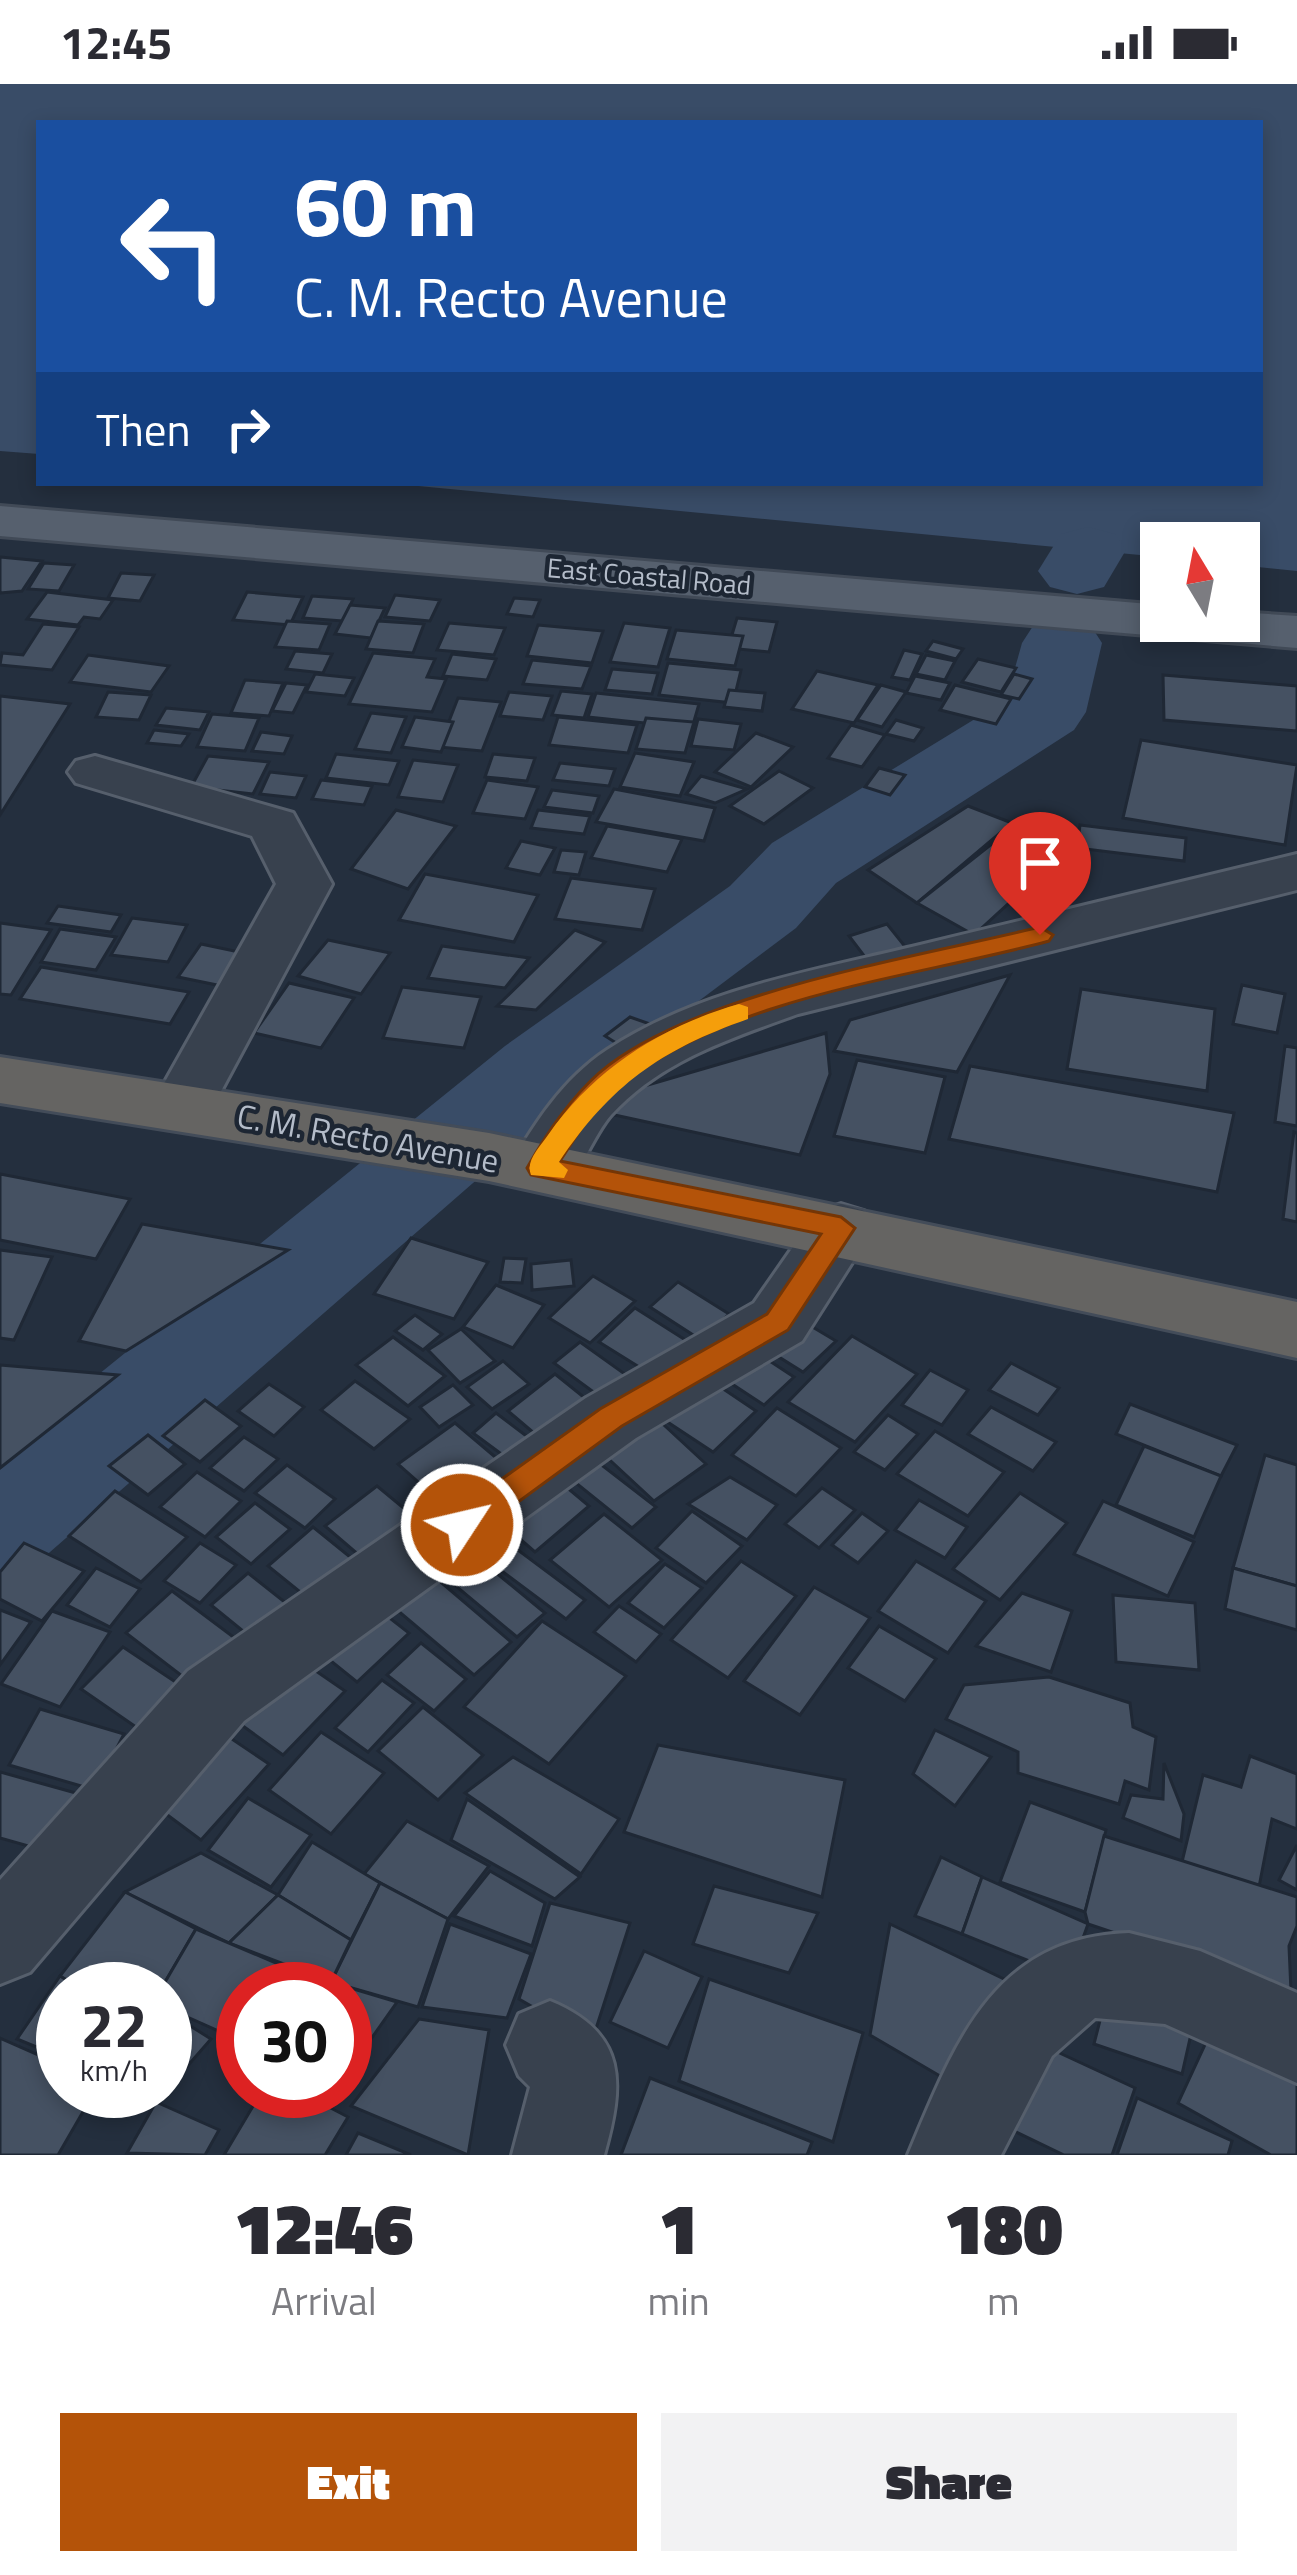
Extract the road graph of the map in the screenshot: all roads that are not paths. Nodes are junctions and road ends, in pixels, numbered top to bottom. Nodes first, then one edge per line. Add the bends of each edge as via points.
1 (0, 521) edge
2 (1297, 632) edge
3 (95, 772) dead end
4 (1297, 872) edge
5 (0, 1080) edge
6 (183, 1105) junction
7 (521, 1165) junction
8 (841, 1228) junction
9 (1297, 1330) edge
10 (0, 1943) edge
11 (1297, 2039) edge
12 (550, 2045) dead end
13 (558, 2155) edge
14 (954, 2155) edge

1 - 2 main road, East Coastal Road
3 - 6 street via 274,825 304,884
4 - 7 street via 783,998 704,1025 613,1076
5 - 6 highway, C. M. Recto Avenue
6 - 7 highway, C. M. Recto Avenue
7 - 8 highway, C. M. Recto Avenue
8 - 9 highway, C. M. Recto Avenue
8 - 10 street via 778,1322 611,1418 215,1696
11 - 14 street via 1185,1986 1127,1974 1069,1986 1035,2009
12 - 13 street via 578,2078

